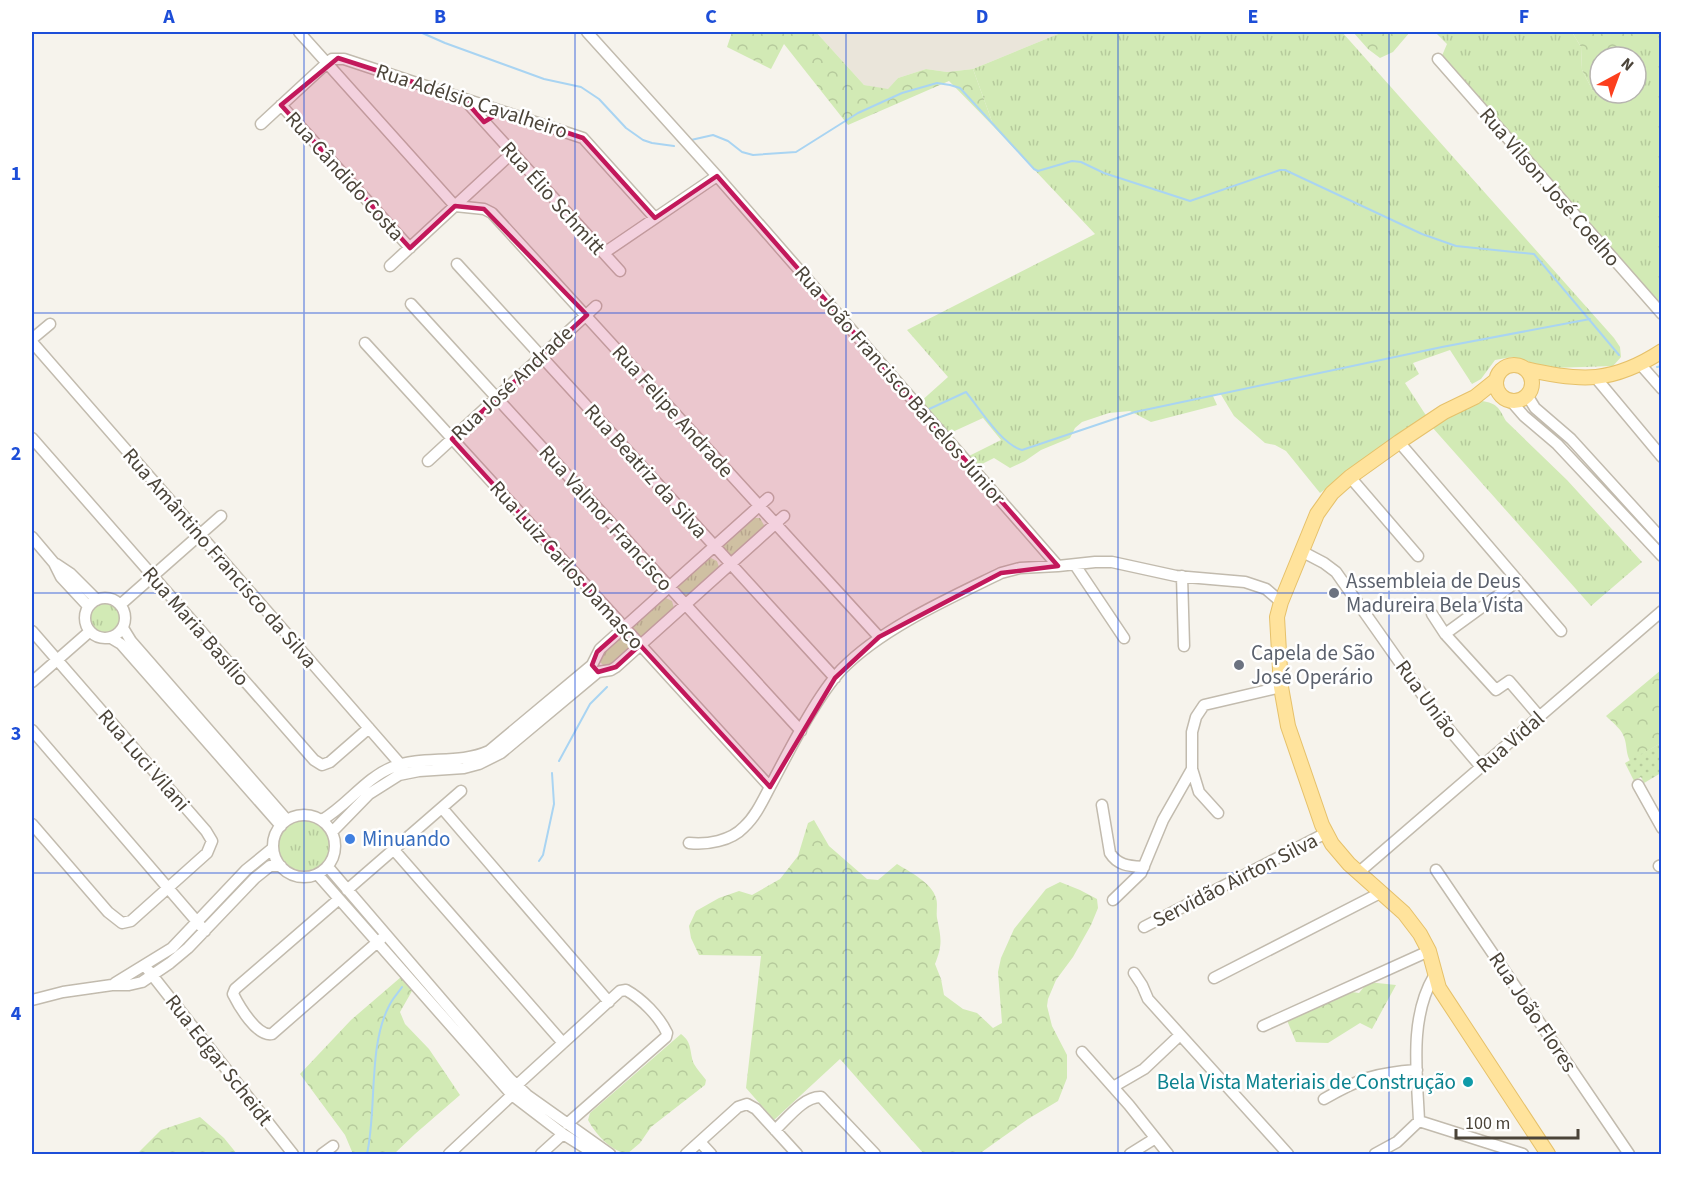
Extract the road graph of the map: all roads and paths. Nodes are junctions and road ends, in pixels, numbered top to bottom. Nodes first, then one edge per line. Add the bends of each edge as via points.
1 (299, 32) edge
2 (587, 32) edge
3 (1438, 59) dead end
4 (327, 63) junction
5 (463, 98) junction
6 (281, 105) junction
7 (502, 111) junction
8 (261, 124) dead end
9 (486, 124) junction
10 (512, 153) junction
11 (717, 176) junction
12 (455, 206) junction
13 (655, 218) junction
14 (410, 248) junction
15 (604, 254) junction
16 (457, 264) dead end
17 (390, 266) dead end
18 (620, 272) dead end
19 (411, 304) dead end
20 (596, 306) dead end
21 (1662, 314) edge
22 (586, 315) junction
23 (50, 324) dead end
24 (32, 341) edge
25 (365, 343) dead end
26 (1662, 351) edge
27 (542, 356) junction
28 (1640, 364) junction
29 (1526, 369) junction
30 (1556, 376) junction
31 (1596, 378) junction
32 (1495, 381) junction
33 (1662, 389) edge
34 (1529, 391) junction
35 (1475, 397) junction
36 (496, 398) junction
37 (1507, 399) junction
38 (32, 438) edge
39 (452, 439) junction
40 (1399, 442) junction
41 (1662, 457) edge
42 (428, 461) dead end
43 (1350, 477) junction
44 (764, 502) junction
45 (221, 516) dead end
46 (780, 520) junction
47 (200, 535) junction
48 (32, 537) edge
49 (1662, 539) edge
50 (714, 546) junction
51 (1303, 552) junction
52 (1418, 556) dead end
53 (1662, 556) edge
54 (731, 564) junction
55 (1076, 565) junction
56 (1058, 566) junction
57 (1182, 576) junction
58 (153, 577) junction
59 (1518, 581) junction
60 (669, 587) junction
61 (1281, 602) junction
62 (92, 603) junction
63 (120, 605) junction
64 (685, 605) junction
65 (1662, 611) edge
66 (1432, 614) dead end
67 (624, 627) junction
68 (123, 628) junction
69 (32, 631) edge
70 (1561, 631) dead end
71 (89, 632) junction
72 (1445, 634) junction
73 (879, 637) junction
74 (111, 638) junction
75 (1124, 639) dead end
76 (640, 645) junction
77 (1184, 646) dead end
78 (57, 660) junction
79 (595, 669) junction
80 (835, 678) junction
81 (32, 682) edge
82 (1281, 687) junction
83 (1539, 716) junction
84 (369, 728) junction
85 (32, 730) edge
86 (801, 731) junction
87 (1480, 767) junction
88 (405, 768) junction
89 (1192, 769) junction
90 (1638, 785) dead end
91 (770, 787) junction
92 (461, 791) dead end
93 (1101, 805) dead end
94 (442, 808) junction
95 (1218, 813) dead end
96 (322, 820) junction
97 (284, 823) junction
98 (32, 824) edge
99 (1662, 828) edge
100 (332, 832) junction
101 (1326, 833) junction
102 (689, 843) dead end
103 (273, 848) junction
104 (394, 850) junction
105 (280, 866) junction
106 (328, 867) junction
107 (1144, 867) junction
108 (1436, 870) dead end
109 (1358, 873) junction
110 (318, 874) junction
111 (168, 888) junction
112 (347, 890) junction
113 (1377, 892) junction
114 (339, 899) junction
115 (1113, 900) dead end
116 (201, 927) junction
117 (1143, 927) dead end
118 (386, 935) junction
119 (377, 943) junction
120 (1253, 951) dead end
121 (1429, 951) junction
122 (149, 971) junction
123 (1134, 973) dead end
124 (1434, 976) junction
125 (1214, 978) dead end
126 (32, 1000) edge
127 (609, 1002) junction
128 (1263, 1026) dead end
129 (1180, 1035) junction
130 (562, 1043) junction
131 (1082, 1052) dead end
132 (1417, 1070) junction
133 (1113, 1088) junction
134 (514, 1090) junction
135 (1324, 1099) dead end
136 (1419, 1121) junction
137 (565, 1129) junction
138 (775, 1130) junction
139 (1154, 1139) junction
140 (700, 1142) junction
141 (333, 1146) dead end
142 (686, 1154) edge
143 (293, 1155) edge
144 (322, 1155) edge
145 (449, 1155) edge
146 (541, 1155) edge
147 (595, 1155) edge
148 (610, 1155) edge
149 (711, 1155) edge
150 (797, 1155) edge
151 (875, 1155) edge
152 (1130, 1155) edge
153 (1168, 1155) edge
154 (1288, 1155) edge
155 (1375, 1155) edge
156 (1523, 1155) edge
157 (1548, 1155) edge
158 (1629, 1155) edge

1 - 4 street
2 - 11 street, Rua João Francisco Barcelos Júnior
3 - 21 street, Rua Vilson José Coelho
4 - 5 street, Rua Adélsio Cavalheiro via 345,59
4 - 6 street
4 - 12 street
5 - 7 street, Rua Adélsio Cavalheiro
5 - 9 street, Rua Élio Schmitt
6 - 8 street
6 - 14 street, Rua Cândido Costa
7 - 9 street
7 - 13 street, Rua Adélsio Cavalheiro via 583,138
9 - 10 street, Rua Élio Schmitt
10 - 12 street
10 - 15 street, Rua Élio Schmitt
11 - 13 street
11 - 56 street, Rua João Francisco Barcelos Júnior
12 - 14 street
12 - 22 street, Rua Felipe Andrade via 492,213
13 - 15 street
14 - 17 street
15 - 18 street, Rua Élio Schmitt
16 - 27 street, Rua Beatriz da Silva
19 - 36 street, Rua Valmor Francisco
20 - 22 street, Rua José Andrade
22 - 27 street, Rua José Andrade
22 - 44 street, Rua Felipe Andrade
23 - 24 street
24 - 47 street, Rua Amântino Francisco da Silva
25 - 39 street, Rua Luiz Carlos Damasco
26 - 28 main road
27 - 36 street, Rua José Andrade
27 - 50 street, Rua Beatriz da Silva
28 - 31 main road
28 - 33 street
29 - 30 main road
29 - 32 main road via 1517,364 1507,365
29 - 34 main road via 1531,377
30 - 31 main road
30 - 34 main road
31 - 41 street
32 - 35 main road
32 - 37 main road via 1498,393
34 - 37 main road via 1523,399
34 - 49 street via 1532,404 1571,439
35 - 37 main road via 1494,395
35 - 40 main road
36 - 39 street, Rua José Andrade
36 - 60 street, Rua Valmor Francisco
37 - 53 street via 1557,444
38 - 58 street, Rua Maria Basílio
39 - 42 street, Rua José Andrade
39 - 67 street, Rua Luiz Carlos Damasco
40 - 43 main road
40 - 59 street
43 - 51 main road via 1321,507
43 - 52 street
44 - 46 street, Rua Felipe Andrade
44 - 50 street
45 - 47 street
46 - 54 street
46 - 73 street, Rua Felipe Andrade
47 - 58 street
47 - 84 street, Rua Amântino Francisco da Silva
48 - 62 street via 54,563 71,574
50 - 54 street, Rua Beatriz da Silva
50 - 60 street
51 - 61 main road
51 - 87 street, Rua União via 1330,567 1342,579 1436,714
54 - 64 street
54 - 80 street, Rua Beatriz da Silva
55 - 56 street
55 - 57 street via 1112,562
55 - 75 street
56 - 73 street via 1001,573
57 - 61 street via 1253,584
57 - 77 street
58 - 63 street
58 - 84 street, Rua Maria Basílio via 318,764 330,762
59 - 70 street
59 - 72 street
60 - 64 street, Rua Valmor Francisco
60 - 67 street
61 - 82 main road via 1277,617
62 - 63 street via 109,598
62 - 71 street via 84,619
63 - 68 street via 125,616
64 - 76 street
64 - 86 street, Rua Valmor Francisco
65 - 83 street, Rua Vidal
66 - 72 street
67 - 76 street, Rua Luiz Carlos Damasco
67 - 79 street via 600,649
68 - 74 street
68 - 97 street
69 - 78 street, Rua Luci Vilani
71 - 74 street
71 - 78 street
72 - 83 street via 1496,690 1509,681
73 - 80 street
74 - 97 street via 121,644
76 - 79 street via 616,667
76 - 91 street, Rua Luiz Carlos Damasco
78 - 81 street
78 - 111 street, Rua Luci Vilani via 210,835 207,853
79 - 88 street via 489,751 470,758
80 - 86 street
82 - 89 street via 1204,705 1192,732
82 - 101 main road via 1289,734
83 - 87 street, Rua Vidal
84 - 88 street, Rua Amântino Francisco da Silva
85 - 111 street
86 - 91 street
87 - 109 street, Rua Vidal
88 - 96 street via 373,778
88 - 100 street via 369,794
89 - 95 street via 1199,792
89 - 107 street
90 - 99 street
91 - 102 street via 743,829 702,845
92 - 94 street
93 - 107 street via 1114,859
94 - 104 street
94 - 127 street
96 - 97 street via 308,815
96 - 100 street
97 - 103 street via 276,832
98 - 111 street via 118,921 131,921
100 - 106 street via 336,850
101 - 109 main road
101 - 117 street, Servidão Airton Silva
103 - 105 street
103 - 116 street via 246,870
104 - 112 street
104 - 130 street
105 - 110 street via 294,876
105 - 116 street via 270,867 255,878
106 - 110 street
106 - 112 street
107 - 115 street
108 - 158 street, Rua João Flores
109 - 113 main road
110 - 114 street
111 - 116 street
112 - 118 street
113 - 120 street
113 - 121 main road via 1413,924
113 - 125 street
114 - 119 street
114 - 119 street via 233,994 256,1027 267,1036 275,1031
116 - 122 street via 180,956
118 - 119 street
118 - 134 street
119 - 134 street
121 - 124 main road
121 - 128 street
122 - 126 street via 136,984 63,992
122 - 143 street, Rua Edgar Scheidt
123 - 129 street via 1148,999
124 - 132 street via 1420,1006
124 - 157 main road
127 - 130 street
127 - 137 street via 626,990 639,998 667,1033 664,1040
129 - 133 street via 1144,1069
129 - 154 street
130 - 134 street
131 - 133 street
132 - 135 street via 1358,1080
132 - 136 street
133 - 139 street
134 - 137 street
134 - 145 street
136 - 155 street via 1397,1142
136 - 156 street
137 - 146 street
137 - 147 street
137 - 148 street
138 - 140 street via 747,1104
138 - 150 street
138 - 151 street via 808,1100 821,1097
139 - 152 street
139 - 153 street
140 - 142 street
140 - 149 street
141 - 144 street

